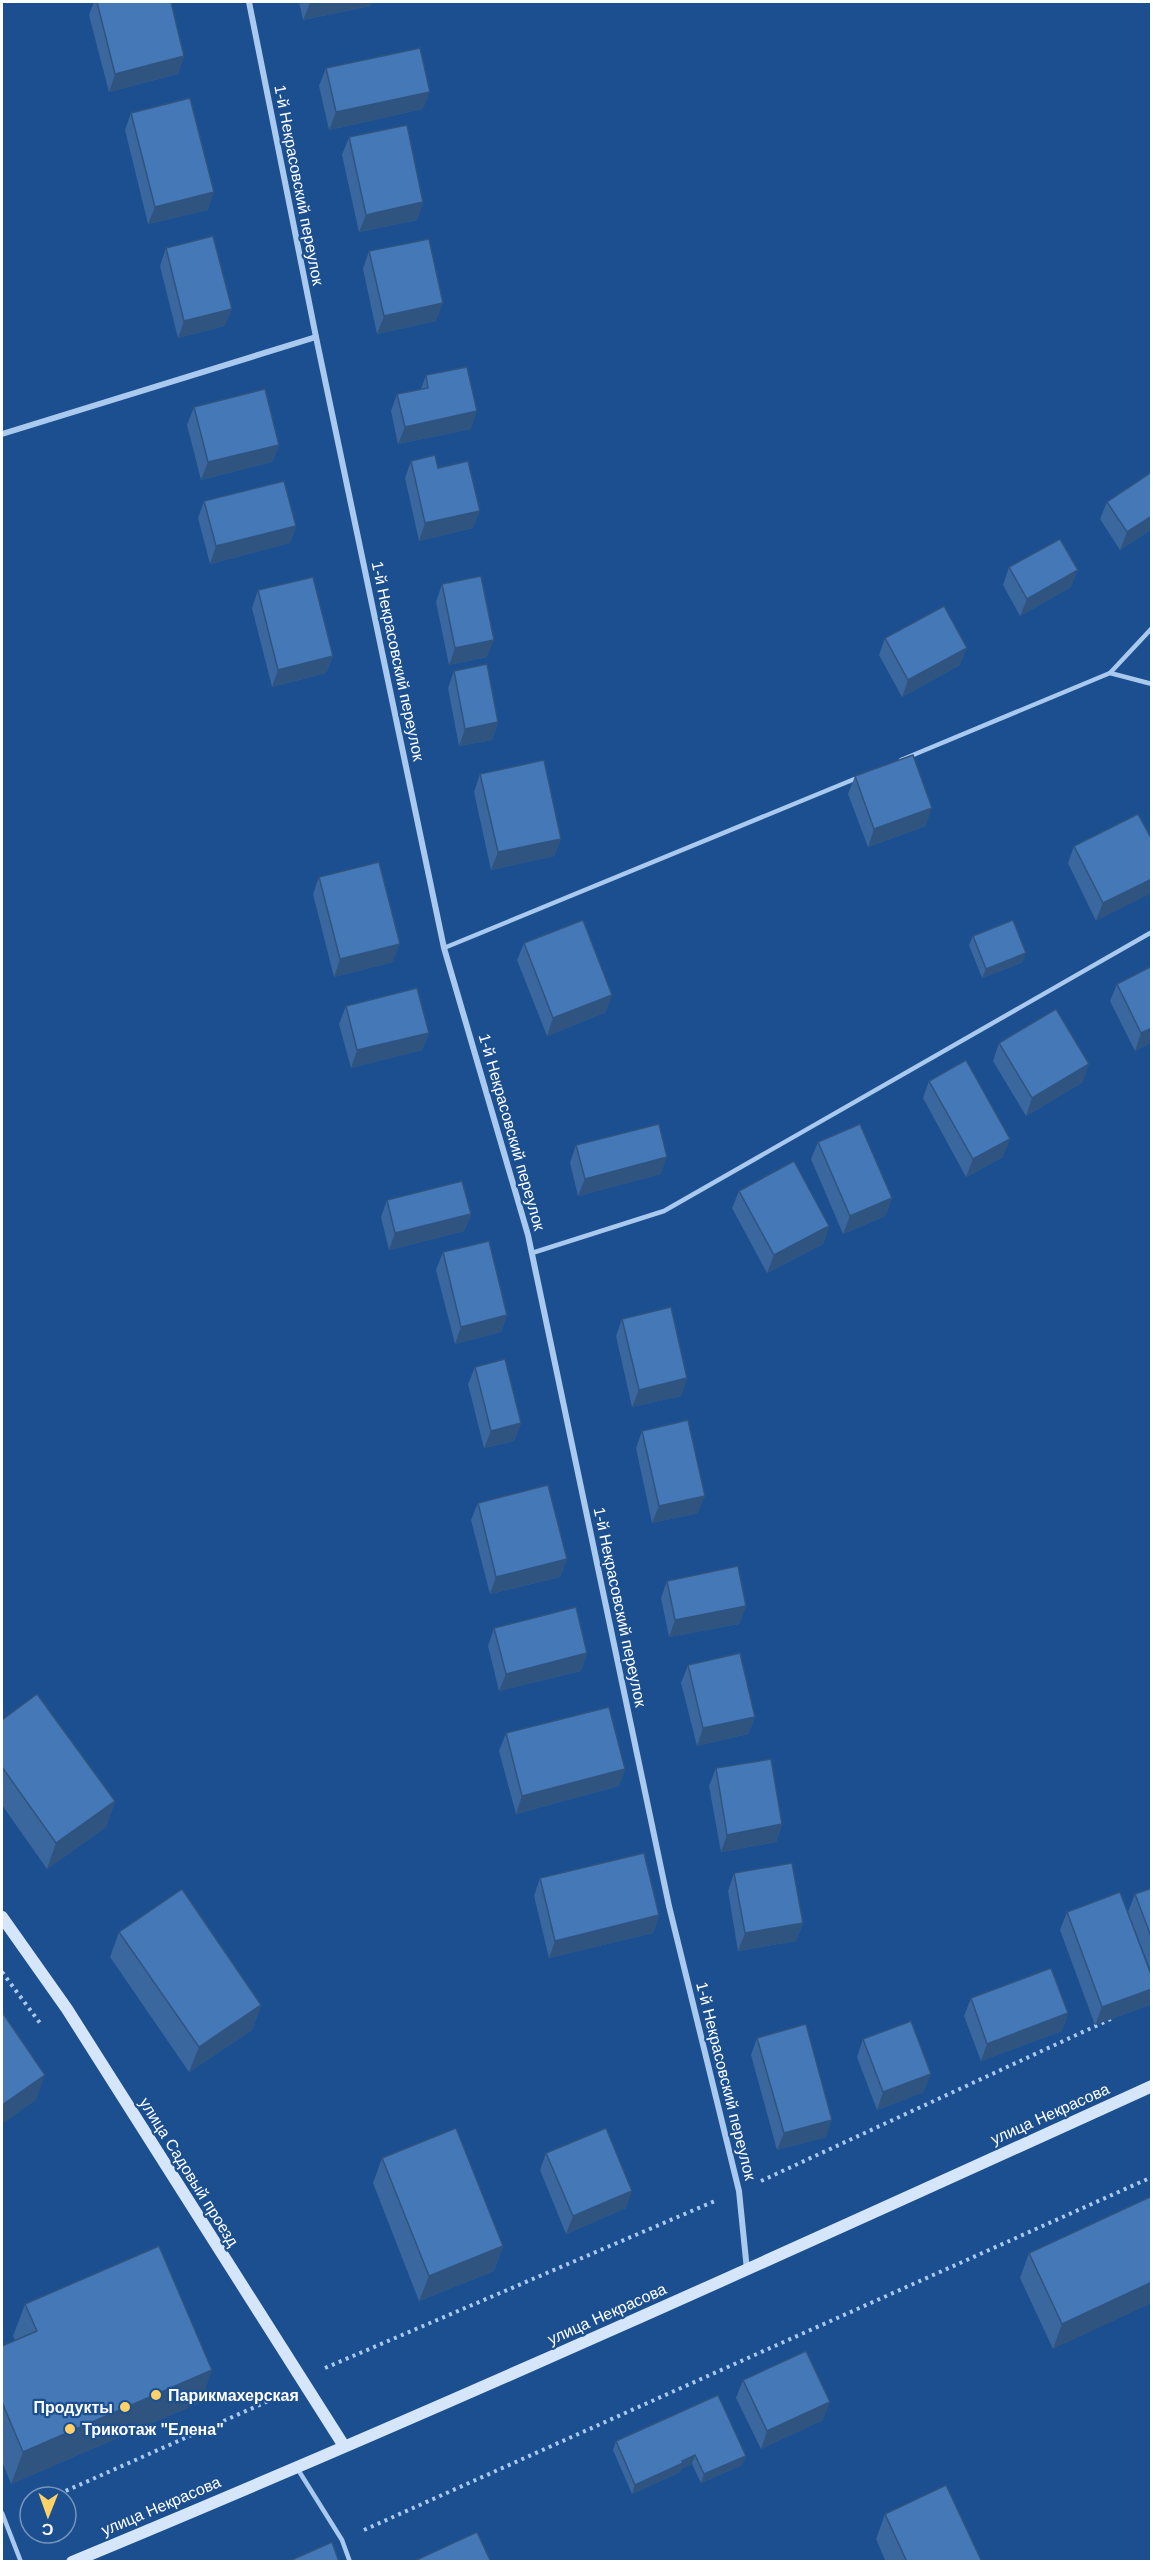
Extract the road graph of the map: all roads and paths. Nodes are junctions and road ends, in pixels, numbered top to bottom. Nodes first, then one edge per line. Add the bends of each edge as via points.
1 (249, 2) edge
2 (316, 337) junction
3 (2, 434) edge
4 (1152, 628) edge
5 (1110, 674) junction
6 (1152, 684) edge
7 (892, 764) edge
8 (859, 777) edge
9 (1152, 932) edge
10 (444, 948) junction
11 (532, 1253) junction
12 (2, 1917) edge
13 (1152, 2086) edge
14 (1152, 2177) edge
15 (747, 2270) junction
16 (279, 2398) dead end
17 (344, 2446) junction
18 (297, 2468) junction
19 (78, 2486) edge
20 (2, 2513) edge
21 (342, 2540) junction
22 (21, 2562) edge
23 (72, 2562) edge
24 (350, 2562) edge

1 - 2 street, 1-й Некрасовский переулок
2 - 3 street
2 - 10 street, 1-й Некрасовский переулок
4 - 5 lane
5 - 6 lane
5 - 7 lane
8 - 10 lane
9 - 11 lane via 664,1211
10 - 11 street, 1-й Некрасовский переулок
11 - 15 street, 1-й Некрасовский переулок via 669,1906 739,2191
12 - 17 street, улица Садовый проезд via 66,2009
13 - 15 street, улица Некрасова
14 - 21 path
15 - 17 street, улица Некрасова
16 - 19 path
17 - 18 street, улица Некрасова
18 - 21 lane
18 - 23 street, улица Некрасова
20 - 22 lane
21 - 24 lane

